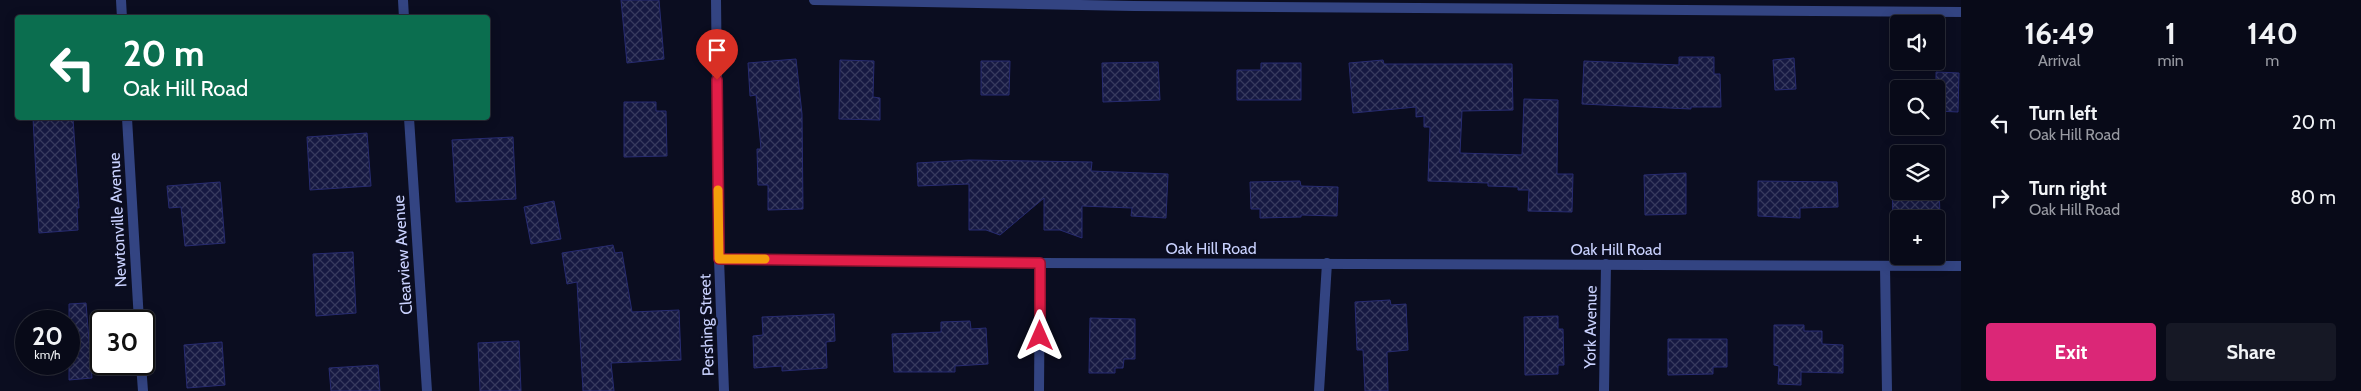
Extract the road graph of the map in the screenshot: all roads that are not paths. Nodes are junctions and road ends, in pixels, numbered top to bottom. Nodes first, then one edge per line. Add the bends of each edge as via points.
1 (121, 0) edge
2 (403, 0) edge
3 (716, 0) edge
4 (814, 0) edge
5 (1961, 12) edge
6 (122, 15) edge
7 (404, 15) edge
8 (127, 120) edge
9 (408, 120) edge
10 (719, 259) junction
11 (1040, 263) junction
12 (1327, 263) junction
13 (1606, 264) junction
14 (1961, 266) edge
15 (1885, 267) junction
16 (137, 310) edge
17 (142, 375) edge
18 (143, 391) edge
19 (427, 391) edge
20 (724, 391) edge
21 (1039, 391) edge
22 (1319, 391) edge
23 (1604, 391) edge
24 (1887, 391) edge

1 - 6 street
2 - 7 street
3 - 10 street
4 - 5 street via 1134,6
8 - 16 street, Newtonville Avenue
9 - 19 street, Clearview Avenue
10 - 11 street, Oak Hill Road
10 - 20 street, Pershing Street
11 - 12 street, Oak Hill Road
11 - 21 street
12 - 13 street, Oak Hill Road
12 - 22 street
13 - 15 street, Oak Hill Road
13 - 23 street, York Avenue
14 - 15 street, Oak Hill Road
15 - 24 street
17 - 18 street

